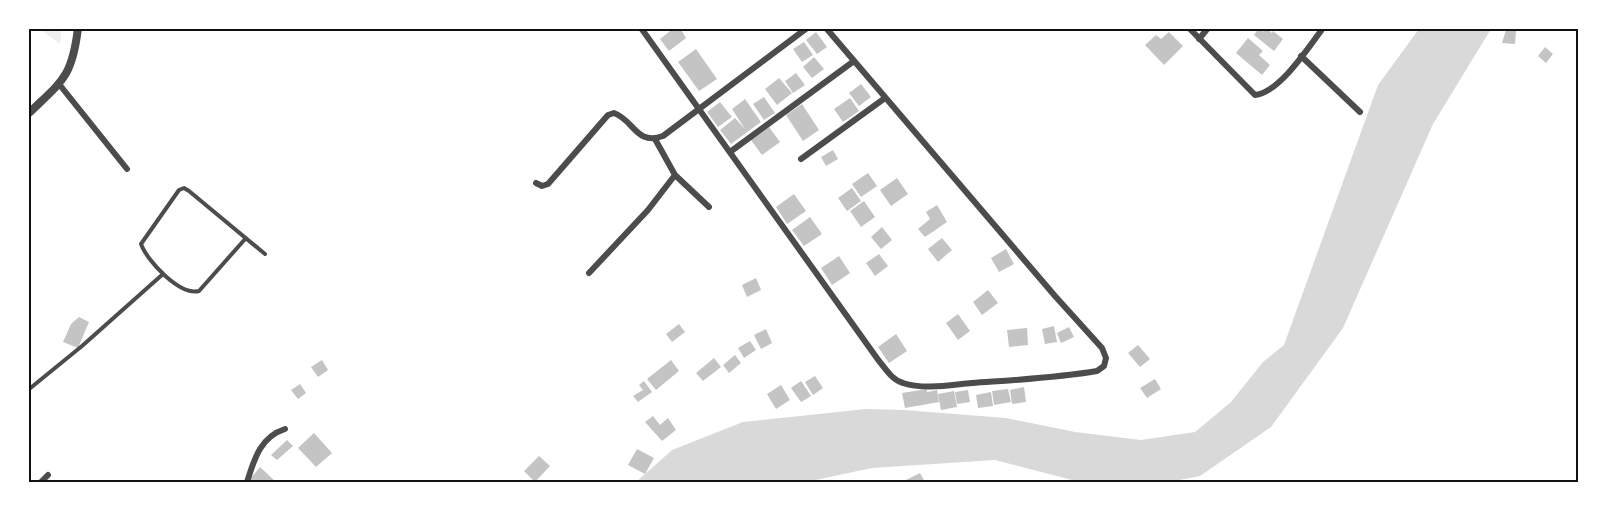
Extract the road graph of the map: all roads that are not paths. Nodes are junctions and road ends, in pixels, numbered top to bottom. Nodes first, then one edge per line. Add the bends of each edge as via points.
1 (78, 28) edge
2 (640, 28) edge
3 (807, 28) edge
4 (826, 28) edge
5 (1189, 28) edge
6 (1208, 28) edge
7 (1323, 28) edge
8 (1199, 39) junction
9 (1301, 56) junction
10 (854, 61) junction
11 (59, 84) junction
12 (885, 98) junction
13 (700, 109) junction
14 (1360, 112) dead end
15 (28, 114) edge
16 (655, 139) junction
17 (730, 152) junction
18 (801, 159) dead end
19 (127, 169) dead end
20 (675, 175) junction
21 (536, 183) dead end
22 (709, 207) dead end
23 (246, 238) junction
24 (264, 254) dead end
25 (589, 273) dead end
26 (163, 274) junction
27 (28, 390) edge
28 (285, 429) dead end
29 (48, 475) dead end
30 (41, 483) edge
31 (247, 483) edge

1 - 11 street via 75,54
2 - 13 street
3 - 13 street
4 - 10 street
5 - 8 street
6 - 8 street
7 - 9 street
8 - 9 street via 1255,95 1270,90
9 - 14 street
10 - 12 street
10 - 17 street
11 - 15 street
11 - 19 street
12 - 17 street via 1102,348 1104,366 1091,372 1036,379 919,386 900,382 879,361
12 - 18 street
13 - 16 street
13 - 17 street
16 - 20 street
16 - 21 street via 642,136 619,115 608,115 548,184
20 - 22 street
20 - 25 street
23 - 24 lane
23 - 26 lane via 199,291 181,289
23 - 26 lane via 189,191 180,188 141,244
26 - 27 lane
28 - 31 street via 263,443
29 - 30 street

